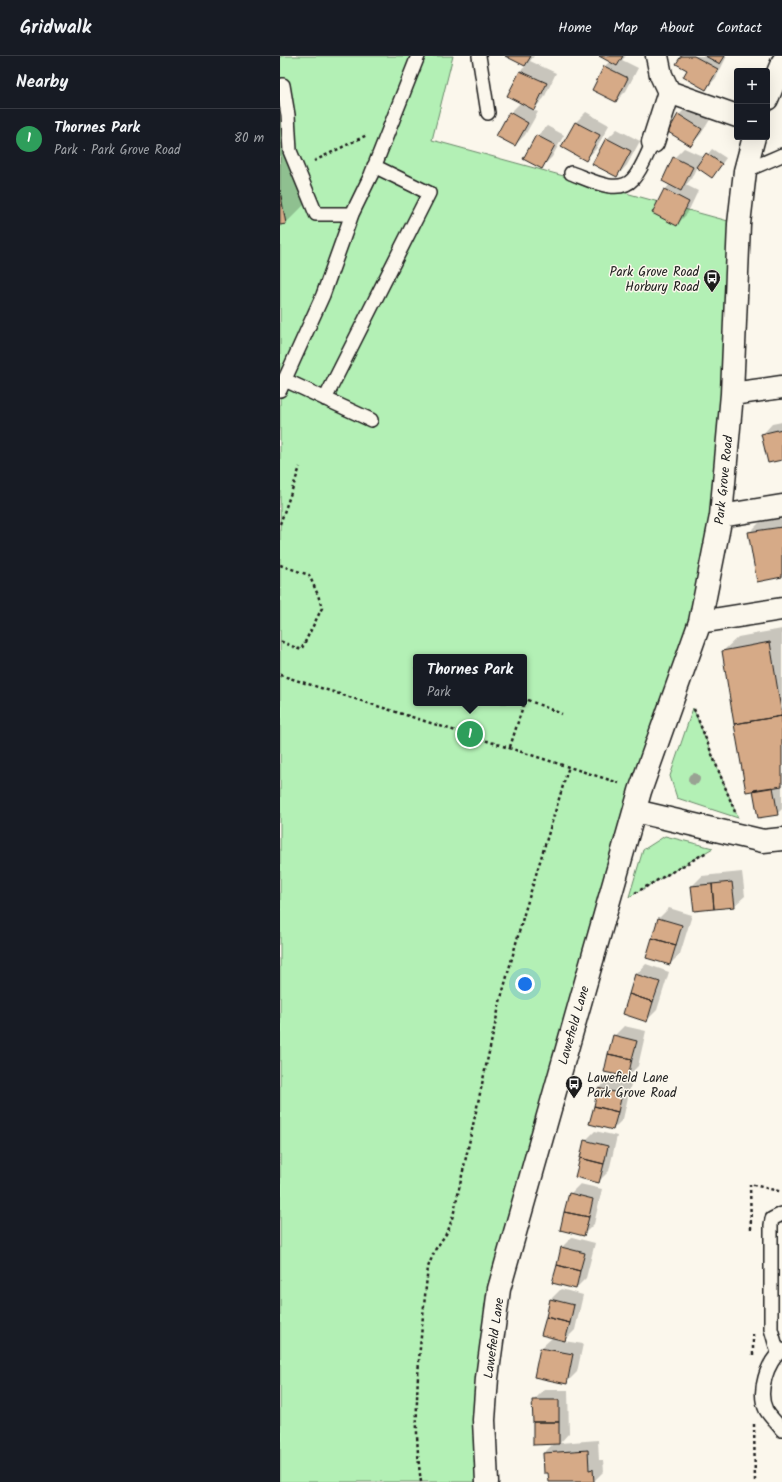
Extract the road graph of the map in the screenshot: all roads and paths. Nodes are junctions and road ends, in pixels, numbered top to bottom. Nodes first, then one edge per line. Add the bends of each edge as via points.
1 (418, 56) edge
2 (479, 56) edge
3 (657, 56) edge
4 (782, 63) edge
5 (282, 85) dead end
6 (669, 92) junction
7 (770, 92) edge
8 (488, 113) dead end
9 (734, 115) edge
10 (392, 122) junction
11 (753, 140) edge
12 (653, 142) joint
13 (782, 155) edge
14 (374, 166) junction
15 (297, 170) junction
16 (745, 171) junction
17 (571, 173) dead end
18 (352, 214) junction
19 (282, 385) edge
20 (782, 387) edge
21 (732, 394) junction
22 (325, 399) junction
23 (372, 420) dead end
24 (300, 467) dead end
25 (782, 506) edge
26 (721, 516) junction
27 (280, 524) edge
28 (280, 565) edge
29 (782, 609) edge
30 (700, 622) junction
31 (280, 641) edge
32 (280, 675) edge
33 (680, 677) junction
34 (527, 700) edge
35 (523, 706) edge
36 (562, 714) dead end
37 (510, 747) junction
38 (569, 766) junction
39 (637, 801) junction
40 (741, 836) junction
41 (782, 839) edge
42 (606, 910) junction
43 (782, 1214) edge
44 (780, 1352) edge
45 (782, 1430) edge
46 (421, 1482) edge
47 (487, 1482) edge

1 - 10 lane
2 - 8 lane
3 - 6 street via 660,75
4 - 7 street
5 - 15 lane via 288,115 290,151
6 - 9 street
6 - 12 street
10 - 14 lane
10 - 15 path
11 - 16 street, Park Grove Road
12 - 17 lane via 633,179 624,184 613,187
13 - 16 lane
14 - 18 lane
14 - 22 lane via 429,193
15 - 18 lane via 316,214
16 - 21 street, Park Grove Road via 739,224
18 - 19 lane via 323,295
19 - 22 lane
20 - 21 street
21 - 26 street, Park Grove Road
22 - 23 lane
24 - 27 path
25 - 26 street
26 - 30 street, Park Grove Road
28 - 31 path via 309,575 322,608 301,650
29 - 30 street
30 - 33 street, Park Grove Road
32 - 37 path
33 - 39 street, Park Grove Road
33 - 40 path
34 - 36 path
35 - 37 path
37 - 38 path
38 - 39 path
38 - 46 path via 500,1002 454,1212 448,1231 435,1250 428,1267 417,1393
39 - 40 street
39 - 42 street, Lawefield Lane
40 - 41 street via 763,841
40 - 42 path
42 - 47 street, Lawefield Lane via 499,1289 484,1420
43 - 44 lane via 772,1219 771,1225 771,1329
44 - 45 lane via 766,1373 763,1393 766,1410

